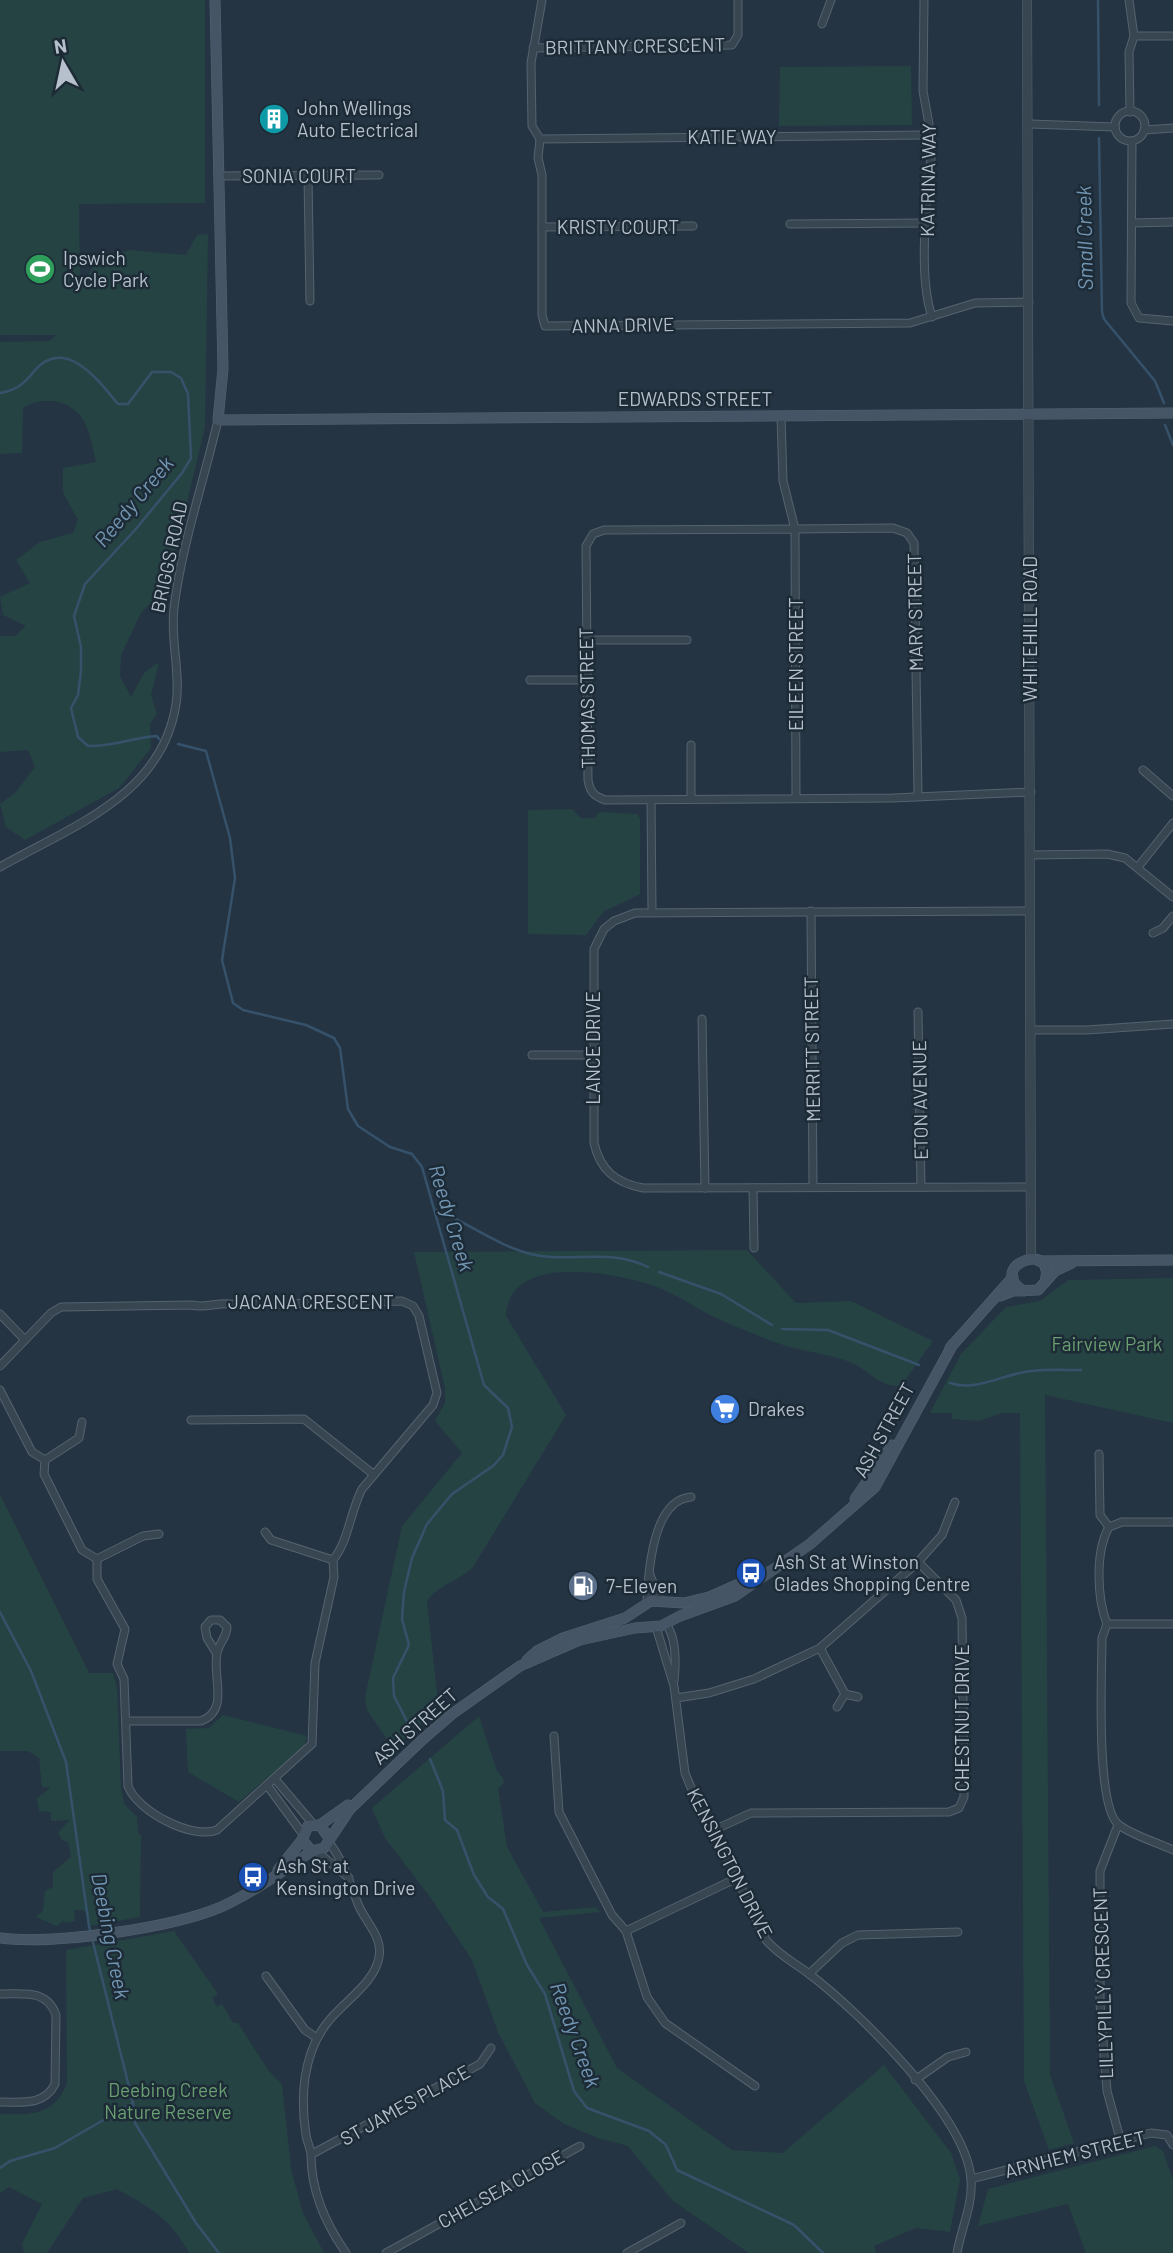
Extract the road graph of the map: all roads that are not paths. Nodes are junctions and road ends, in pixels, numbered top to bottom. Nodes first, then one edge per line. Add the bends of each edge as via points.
1 (215, 0) edge
2 (542, 0) edge
3 (738, 0) edge
4 (831, 0) edge
5 (924, 0) edge
6 (1027, 0) edge
7 (1129, 0) edge
8 (822, 24) dead end
9 (1134, 36) junction
10 (1173, 36) edge
11 (533, 48) junction
12 (1130, 112) junction
13 (1030, 124) junction
14 (1115, 127) junction
15 (1173, 128) edge
16 (1144, 130) junction
17 (925, 135) junction
18 (540, 139) junction
19 (1132, 141) junction
20 (379, 175) dead end
21 (219, 176) junction
22 (308, 176) junction
23 (1173, 222) edge
24 (927, 223) junction
25 (1133, 223) junction
26 (790, 224) dead end
27 (693, 226) dead end
28 (542, 227) junction
29 (310, 301) dead end
30 (1029, 302) junction
31 (932, 317) junction
32 (1173, 321) edge
33 (1173, 413) edge
34 (1031, 414) junction
35 (781, 416) junction
36 (218, 420) junction
37 (795, 529) junction
38 (586, 640) junction
39 (687, 640) dead end
40 (530, 680) dead end
41 (587, 680) junction
42 (691, 745) dead end
43 (1143, 770) dead end
44 (1031, 792) junction
45 (593, 793) junction
46 (918, 795) junction
47 (1173, 796) edge
48 (796, 798) junction
49 (691, 799) junction
50 (586, 800) dead end
51 (652, 800) junction
52 (1173, 823) edge
53 (1031, 855) junction
54 (0, 867) edge
55 (1138, 867) junction
56 (1173, 897) edge
57 (811, 911) junction
58 (1030, 911) junction
59 (652, 912) junction
60 (1173, 916) edge
61 (1153, 933) dead end
62 (918, 1012) dead end
63 (702, 1019) dead end
64 (1173, 1024) edge
65 (1031, 1030) junction
66 (532, 1055) dead end
67 (594, 1055) junction
68 (813, 1187) junction
69 (921, 1187) junction
70 (1029, 1187) junction
71 (705, 1188) junction
72 (753, 1188) junction
73 (754, 1248) dead end
74 (1035, 1260) junction
75 (1173, 1260) edge
76 (1075, 1261) junction
77 (1013, 1277) junction
78 (1044, 1283) junction
79 (1024, 1291) junction
80 (998, 1296) junction
81 (0, 1314) edge
82 (25, 1340) junction
83 (0, 1366) edge
84 (0, 1390) edge
85 (191, 1420) dead end
86 (82, 1423) dead end
87 (1099, 1454) dead end
88 (46, 1460) junction
89 (373, 1474) junction
90 (691, 1497) dead end
91 (955, 1503) dead end
92 (1173, 1522) edge
93 (1109, 1527) junction
94 (265, 1532) dead end
95 (159, 1534) dead end
96 (97, 1559) junction
97 (333, 1560) junction
98 (918, 1562) junction
99 (779, 1566) junction
100 (648, 1571) junction
101 (662, 1601) junction
102 (646, 1605) junction
103 (1173, 1624) edge
104 (660, 1625) junction
105 (1107, 1625) junction
106 (820, 1648) junction
107 (217, 1654) junction
108 (520, 1666) junction
109 (674, 1686) junction
110 (845, 1694) junction
111 (859, 1697) dead end
112 (676, 1698) junction
113 (837, 1707) dead end
114 (126, 1721) junction
115 (554, 1736) dead end
116 (275, 1779) junction
117 (267, 1785) junction
118 (369, 1791) junction
119 (316, 1824) junction
120 (1118, 1825) junction
121 (714, 1830) junction
122 (302, 1837) junction
123 (329, 1840) junction
124 (1173, 1850) edge
125 (314, 1851) junction
126 (273, 1875) junction
127 (348, 1878) junction
128 (735, 1879) junction
129 (626, 1931) junction
130 (958, 1932) dead end
131 (0, 1938) edge
132 (809, 1974) junction
133 (267, 1976) dead end
134 (0, 1994) edge
135 (317, 2038) junction
136 (491, 2048) dead end
137 (966, 2052) dead end
138 (915, 2080) junction
139 (755, 2087) dead end
140 (0, 2102) edge
141 (1170, 2133) edge
142 (1121, 2142) junction
143 (1173, 2145) edge
144 (580, 2146) dead end
145 (312, 2154) junction
146 (971, 2179) junction
147 (681, 2223) dead end
148 (346, 2253) edge
149 (386, 2253) edge
150 (627, 2253) edge
151 (957, 2253) edge

1 - 21 main road, BRIGGS ROAD
2 - 11 street, ANNA DRIVE
3 - 11 street, BRITTANY CRESCENT via 738,35 732,45
4 - 8 street
5 - 17 street, KATRINA WAY via 923,91 929,124
6 - 13 street, WHITEHILL ROAD
7 - 9 street
9 - 10 street
9 - 12 street via 1129,52
11 - 18 street, ANNA DRIVE via 532,126
12 - 14 street via 1120,115
12 - 16 street via 1141,117
13 - 14 street
13 - 30 street, WHITEHILL ROAD
14 - 19 street via 1122,139
15 - 16 street
16 - 19 street
17 - 18 street, KATIE WAY
17 - 24 street, KATRINA WAY via 931,161
18 - 28 street, ANNA DRIVE
19 - 25 street
20 - 22 street, SONIA COURT
21 - 22 street, SONIA COURT
21 - 36 main road, BRIGGS ROAD via 223,369
22 - 29 street
23 - 25 street
24 - 26 street
24 - 31 street, KATRINA WAY via 926,292
25 - 32 street via 1133,312 1146,320
27 - 28 street, KRISTY COURT
28 - 31 street, ANNA DRIVE via 545,326 910,323
30 - 31 street, ANNA DRIVE via 975,303
30 - 34 street, WHITEHILL ROAD
33 - 34 main road, EDWARDS STREET
34 - 35 main road, EDWARDS STREET
34 - 44 street, WHITEHILL ROAD
35 - 36 main road, EDWARDS STREET
35 - 37 street via 783,481
36 - 54 street, BRIGGS ROAD via 174,607 177,701 166,744 146,775 112,805
37 - 38 street, THOMAS STREET via 597,531 586,546
37 - 46 street, MARY STREET via 893,528 907,533 914,543
37 - 48 street, EILEEN STREET
38 - 39 street
38 - 41 street, THOMAS STREET
40 - 41 street
41 - 45 street, THOMAS STREET via 588,780
42 - 49 street
43 - 47 street
44 - 46 street, THOMAS STREET
44 - 53 street, WHITEHILL ROAD
45 - 50 street
45 - 51 street, THOMAS STREET via 605,800
46 - 48 street, THOMAS STREET
48 - 49 street, THOMAS STREET
49 - 51 street, THOMAS STREET
51 - 59 street
52 - 55 street
53 - 55 street via 1107,854
53 - 58 street, WHITEHILL ROAD
55 - 56 street
57 - 58 street, LANCE DRIVE
57 - 59 street, LANCE DRIVE
57 - 68 street, MERRITT STREET
58 - 65 street, WHITEHILL ROAD
59 - 67 street, LANCE DRIVE via 624,915 598,938 593,961
60 - 61 street
62 - 69 street, ETON AVENUE
63 - 71 street
64 - 65 street
65 - 70 street, WHITEHILL ROAD
66 - 67 street
67 - 71 street, LANCE DRIVE via 594,1143 608,1173 643,1188
68 - 69 street, LANCE DRIVE
68 - 72 street, LANCE DRIVE
69 - 70 street, LANCE DRIVE
70 - 74 street, WHITEHILL ROAD
71 - 72 street, LANCE DRIVE
72 - 73 street
74 - 76 main road
74 - 77 main road via 1018,1263
74 - 78 main road via 1045,1269
75 - 76 main road
76 - 78 main road
77 - 79 main road
77 - 80 main road, ASH STREET
78 - 79 main road via 1038,1290
79 - 80 main road
80 - 99 main road, ASH STREET via 953,1344 875,1471 835,1523
81 - 82 street
82 - 83 street, JACANA CRESCENT
82 - 89 street, JACANA CRESCENT via 51,1313 70,1306 205,1308 223,1301 237,1305 402,1301 413,1306 419,1316 438,1393 433,1405
84 - 88 street via 32,1452
85 - 89 street via 304,1419
86 - 88 street via 79,1438
87 - 93 street via 1100,1515
88 - 96 street via 44,1474 82,1550
89 - 97 street, JACANA CRESCENT via 355,1503 342,1548
90 - 100 street via 677,1500 668,1510
91 - 98 street via 942,1535
92 - 93 street via 1122,1522
93 - 105 street via 1101,1541 1101,1609
94 - 97 street via 271,1540
95 - 96 street via 143,1536
96 - 114 street, JACANA CRESCENT via 97,1580 125,1629 117,1664 124,1679
97 - 116 street, JACANA CRESCENT via 334,1577 315,1663 312,1744
98 - 106 street
98 - 121 street, CHESTNUT DRIVE via 956,1600 962,1618 964,1797 959,1808 949,1812 751,1814
99 - 101 main road, ASH STREET via 709,1597 684,1604
99 - 104 main road, ASH STREET via 735,1595
100 - 101 street
100 - 102 street
101 - 102 main road, ASH STREET
101 - 104 main road via 670,1609
102 - 104 main road via 643,1616
102 - 108 main road, ASH STREET via 625,1618 563,1638
103 - 105 street
104 - 108 main road, ASH STREET via 580,1640
104 - 109 street, KENSINGTON DRIVE
104 - 109 street, KENSINGTON DRIVE via 671,1633
105 - 120 street via 1101,1638 1103,1765 1107,1807
106 - 110 street
106 - 112 street via 754,1679
107 - 107 street via 205,1627 211,1620 220,1620 227,1627
107 - 114 street via 218,1708 211,1717 201,1721
108 - 118 main road, ASH STREET via 452,1713
109 - 112 street, KENSINGTON DRIVE
110 - 111 street
110 - 113 street
112 - 121 street, KENSINGTON DRIVE via 685,1773
114 - 117 street, JACANA CRESCENT via 132,1798 190,1832 205,1835 217,1830
115 - 129 street via 559,1812 612,1915
116 - 117 street, JACANA CRESCENT
116 - 119 street
117 - 122 street via 296,1820
118 - 119 main road, ASH STREET
118 - 123 main road, ASH STREET via 339,1822
119 - 122 main road, ASH STREET
119 - 123 main road
120 - 124 street
120 - 142 street, LILLYPILLY CRESCENT via 1100,1871 1100,2003 1107,2091
121 - 128 street, KENSINGTON DRIVE
122 - 125 main road
122 - 126 main road
123 - 125 main road, ASH STREET
123 - 127 street
125 - 126 main road
125 - 127 street
126 - 131 main road via 221,1907 168,1921 75,1937
127 - 135 street via 379,1941 380,1955 371,1975
128 - 129 street
128 - 132 street, KENSINGTON DRIVE via 766,1940 779,1955
129 - 139 street via 653,2010
130 - 132 street via 858,1935 842,1943
132 - 138 street, KENSINGTON DRIVE via 869,2026
133 - 135 street via 305,2030
134 - 140 street via 43,1997 52,2005 56,2029 55,2084 50,2093 29,2102
135 - 145 street via 307,2062 303,2094
136 - 145 street, ST JAMES PLACE via 480,2064
137 - 138 street via 948,2057
138 - 146 street, KENSINGTON DRIVE via 962,2143
141 - 142 street, ARNHEM STREET
141 - 143 street, ARNHEM STREET
142 - 146 street, ARNHEM STREET
144 - 149 street, CHELSEA CLOSE
145 - 148 street via 309,2167 316,2194
146 - 151 street, KENSINGTON DRIVE
147 - 150 street

